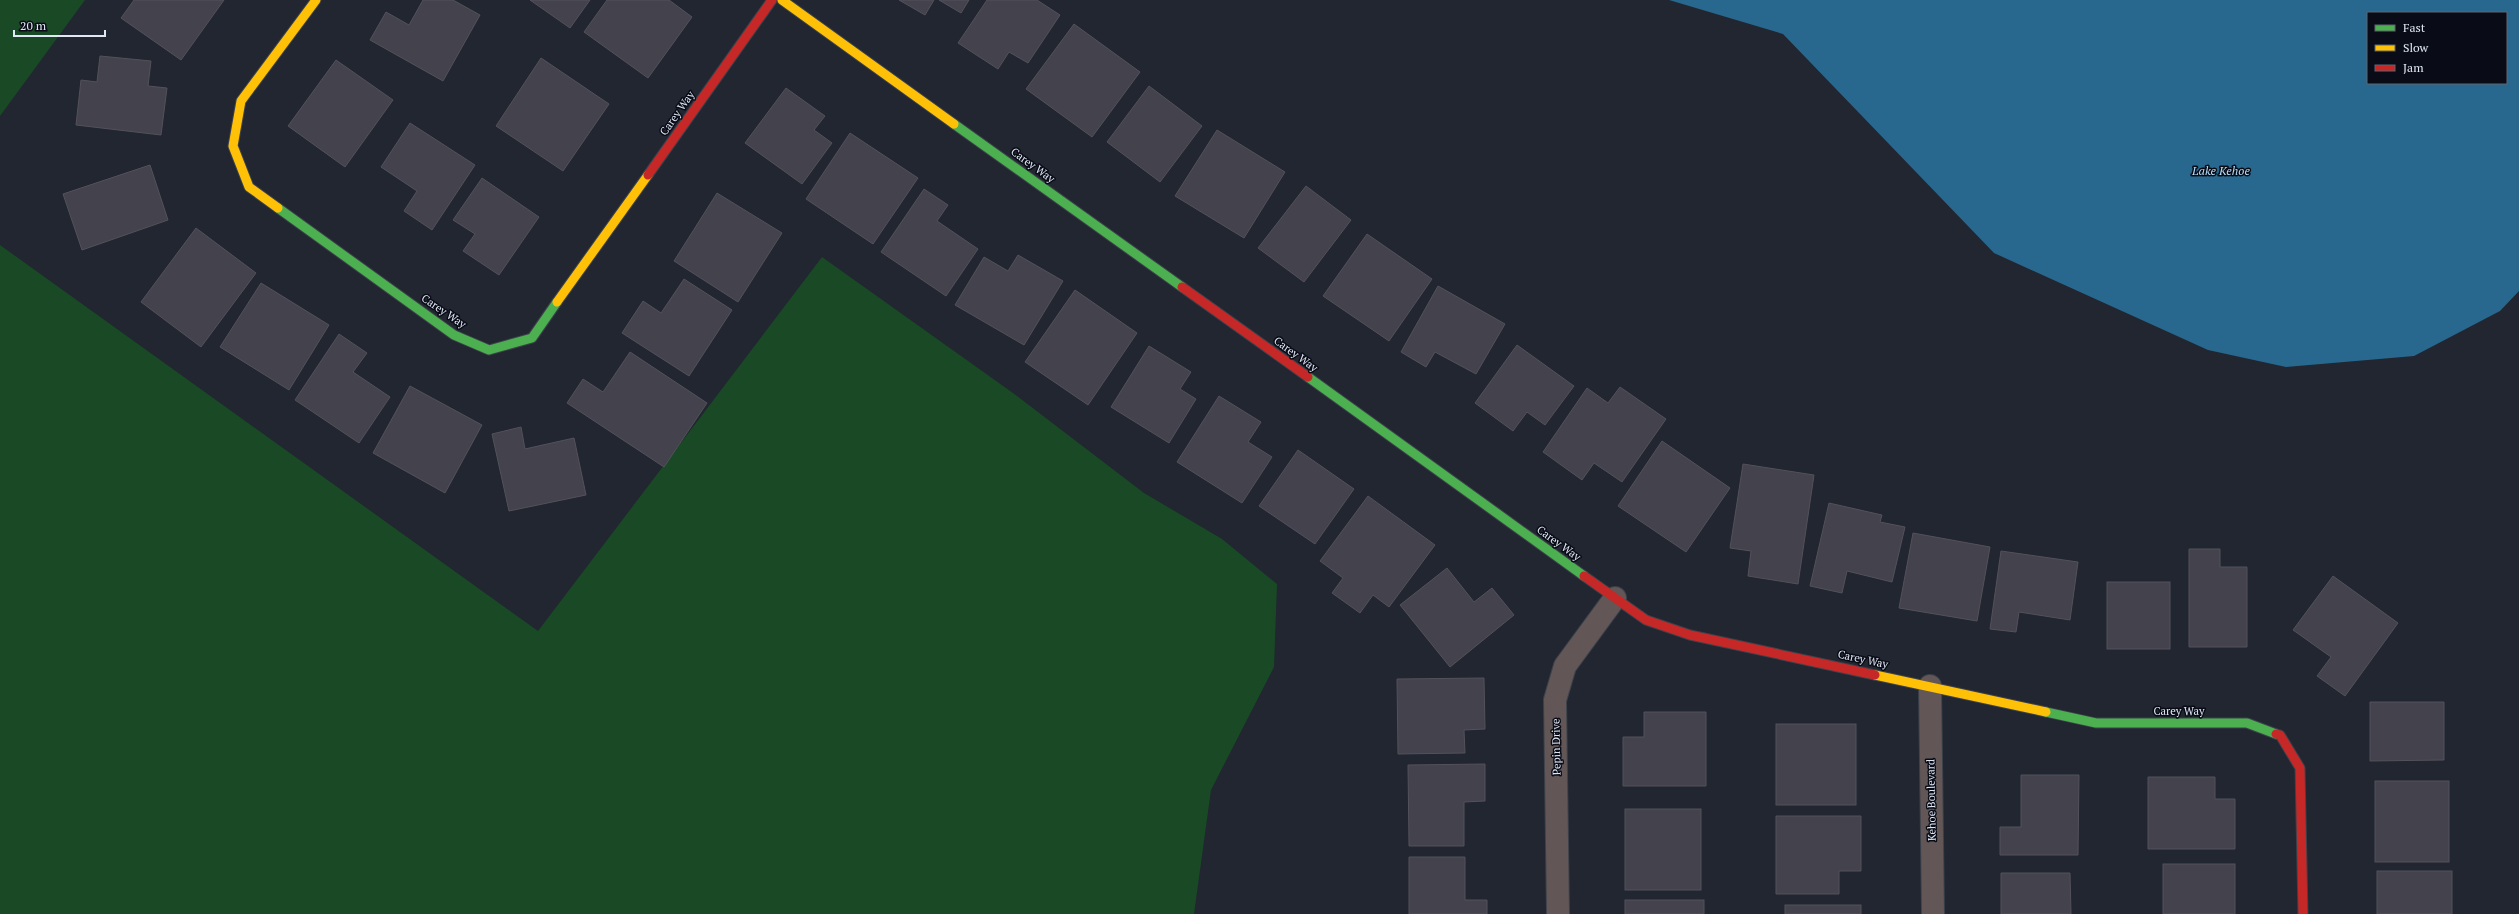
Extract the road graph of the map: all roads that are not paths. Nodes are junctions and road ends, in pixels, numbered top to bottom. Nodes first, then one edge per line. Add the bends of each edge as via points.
1 (316, 0) edge
2 (772, 0) edge
3 (782, 0) edge
4 (1615, 598) junction
5 (1930, 686) junction
6 (1558, 914) edge
7 (1933, 914) edge
8 (2303, 914) edge

1 - 2 street, Carey Way via 241,101 233,146 249,187 454,335 489,350 532,338
3 - 4 street, Carey Way
4 - 5 street, Carey Way via 1646,620 1690,635
4 - 6 street, Pepin Drive via 1565,666 1555,700
5 - 7 street, Kehoe Boulevard
5 - 8 street, Carey Way via 2096,724 2247,724 2280,735 2300,768

